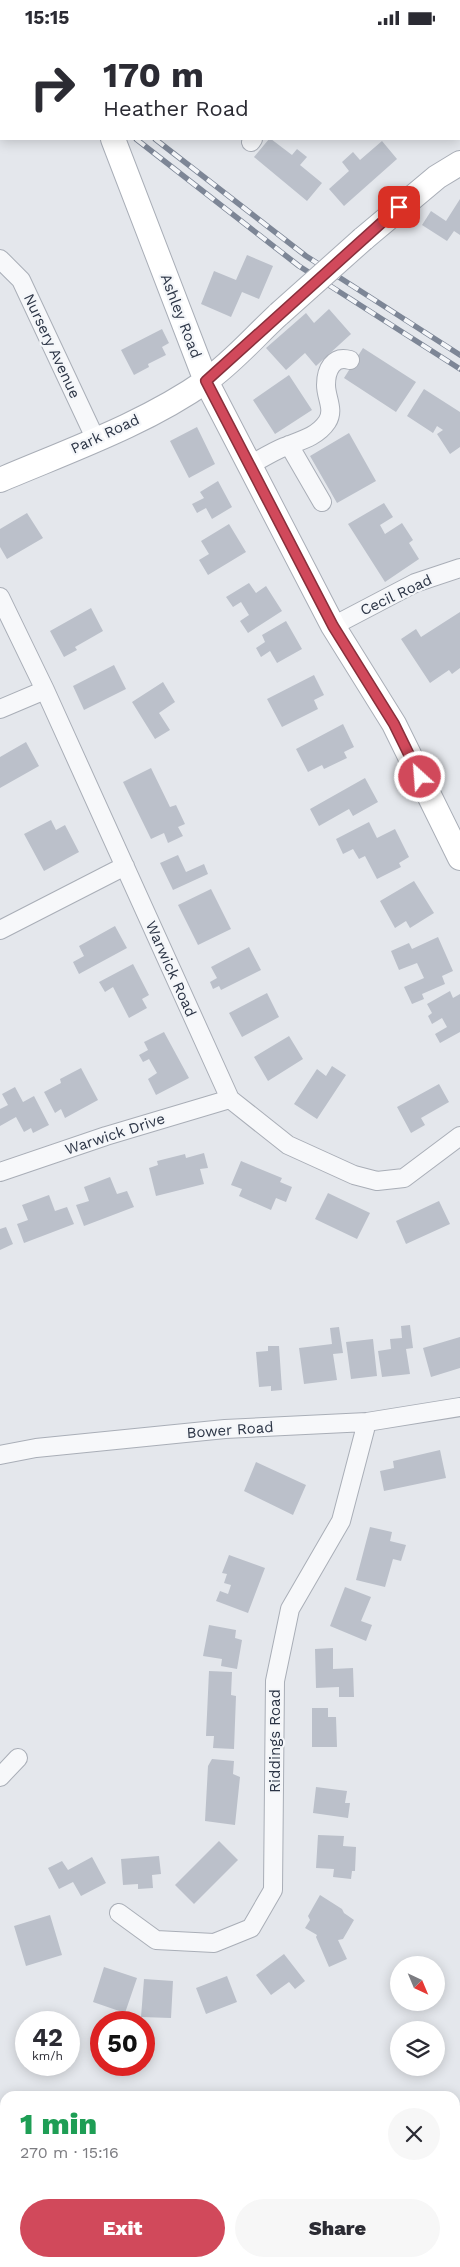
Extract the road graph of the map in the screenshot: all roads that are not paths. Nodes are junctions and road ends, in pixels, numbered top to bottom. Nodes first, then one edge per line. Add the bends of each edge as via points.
1 (113, 140) edge
2 (460, 163) edge
3 (0, 259) edge
4 (350, 360) dead end
5 (206, 381) junction
6 (96, 440) junction
7 (289, 445) junction
8 (250, 465) junction
9 (0, 480) edge
10 (322, 502) dead end
11 (460, 568) edge
12 (0, 597) edge
13 (333, 626) junction
14 (45, 690) junction
15 (0, 709) edge
16 (460, 858) edge
17 (125, 866) junction
18 (0, 930) edge
19 (230, 1099) junction
20 (460, 1136) edge
21 (0, 1172) edge
22 (460, 1407) edge
23 (367, 1422) junction
24 (0, 1455) edge
25 (18, 1758) dead end
26 (0, 1777) edge
27 (119, 1913) dead end

1 - 5 main road, Ashley Road
2 - 5 main road, Park Road, bridge via 422,189 363,239
3 - 6 street, Nursery Avenue via 21,280
4 - 7 street via 334,361 330,368 326,386 331,406 328,421 315,435
5 - 6 main road, Park Road via 162,408
5 - 8 main road, Ashley Road
6 - 9 main road, Park Road
7 - 8 street
7 - 10 street
8 - 13 main road, Ashley Road
11 - 13 street, Cecil Road via 415,583
12 - 14 street, Warwick Road
13 - 16 main road, Ashley Road via 394,724
14 - 15 street
14 - 17 street, Warwick Road
17 - 18 street
17 - 19 street, Warwick Road
19 - 20 street, Warwick Road via 288,1145 354,1175 378,1181 404,1178
19 - 21 street, Warwick Drive
22 - 23 street, Bower Road
23 - 24 street, Bower Road via 226,1429
23 - 27 street, Riddings Road via 341,1521 290,1609 275,1681 273,1890 251,1928 214,1943 156,1940
25 - 26 street

